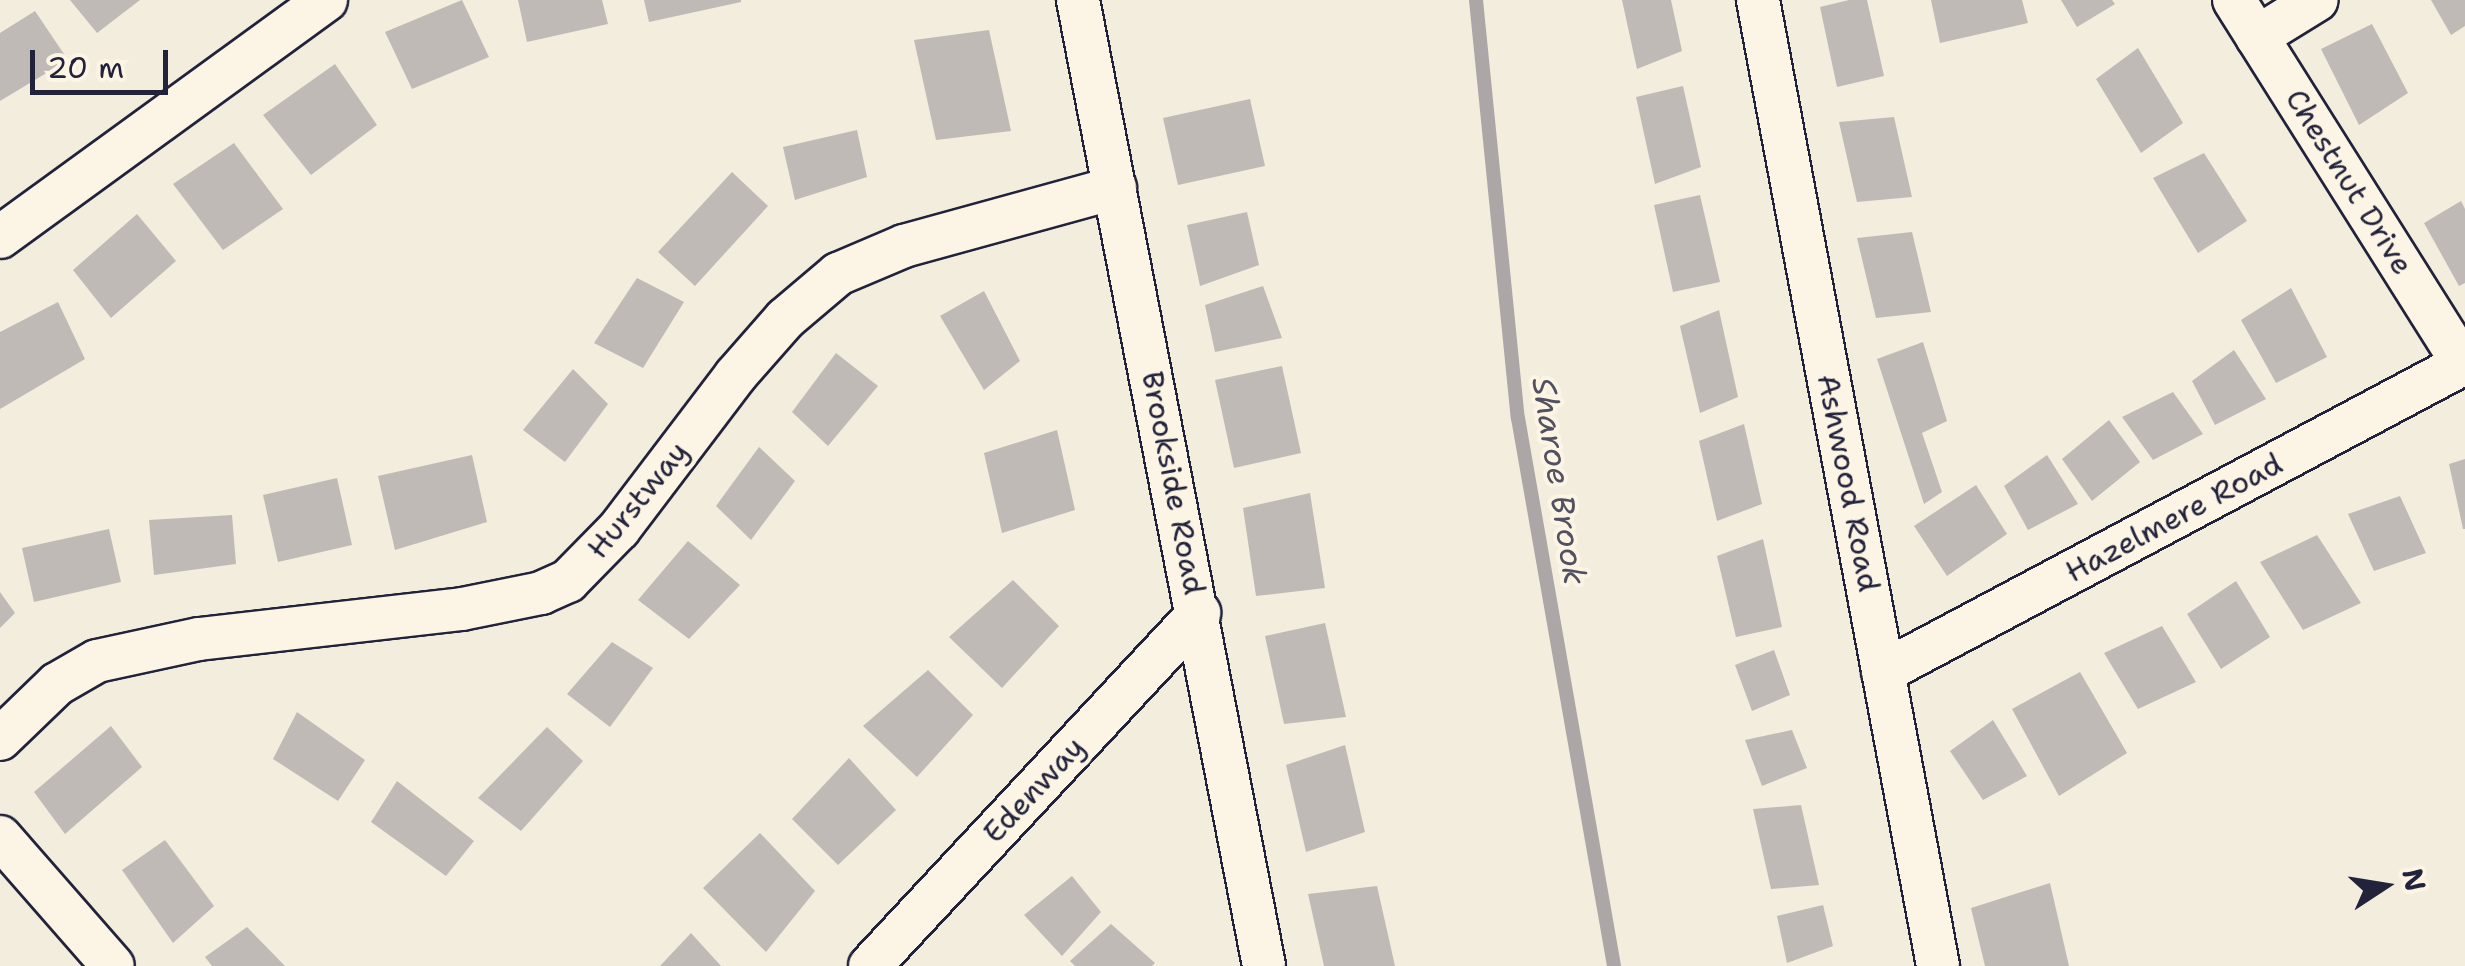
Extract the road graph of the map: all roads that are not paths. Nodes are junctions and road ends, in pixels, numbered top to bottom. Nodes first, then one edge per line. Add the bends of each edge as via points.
1 (326, 0) edge
2 (1078, 0) edge
3 (1758, 0) edge
4 (2234, 0) edge
5 (2317, 0) edge
6 (2258, 37) junction
7 (1114, 188) junction
8 (0, 237) edge
9 (2464, 364) edge
10 (1199, 614) junction
11 (1883, 672) junction
12 (0, 739) edge
13 (0, 838) edge
14 (113, 966) edge
15 (870, 966) edge
16 (1264, 966) edge
17 (1938, 966) edge

1 - 8 street
2 - 7 street, Brookside Road
3 - 11 street, Ashwood Road
4 - 6 street, Chestnut Drive
5 - 6 street
6 - 9 street, Chestnut Drive
7 - 10 street, Brookside Road
7 - 12 street, Hurstway via 904,246 838,274 747,362 619,529 568,581 541,594 462,609 200,639 97,662 58,684
9 - 11 street, Hazelmere Road
10 - 15 street, Edenway
10 - 16 street, Brookside Road
11 - 17 street, Ashwood Road
13 - 14 street

